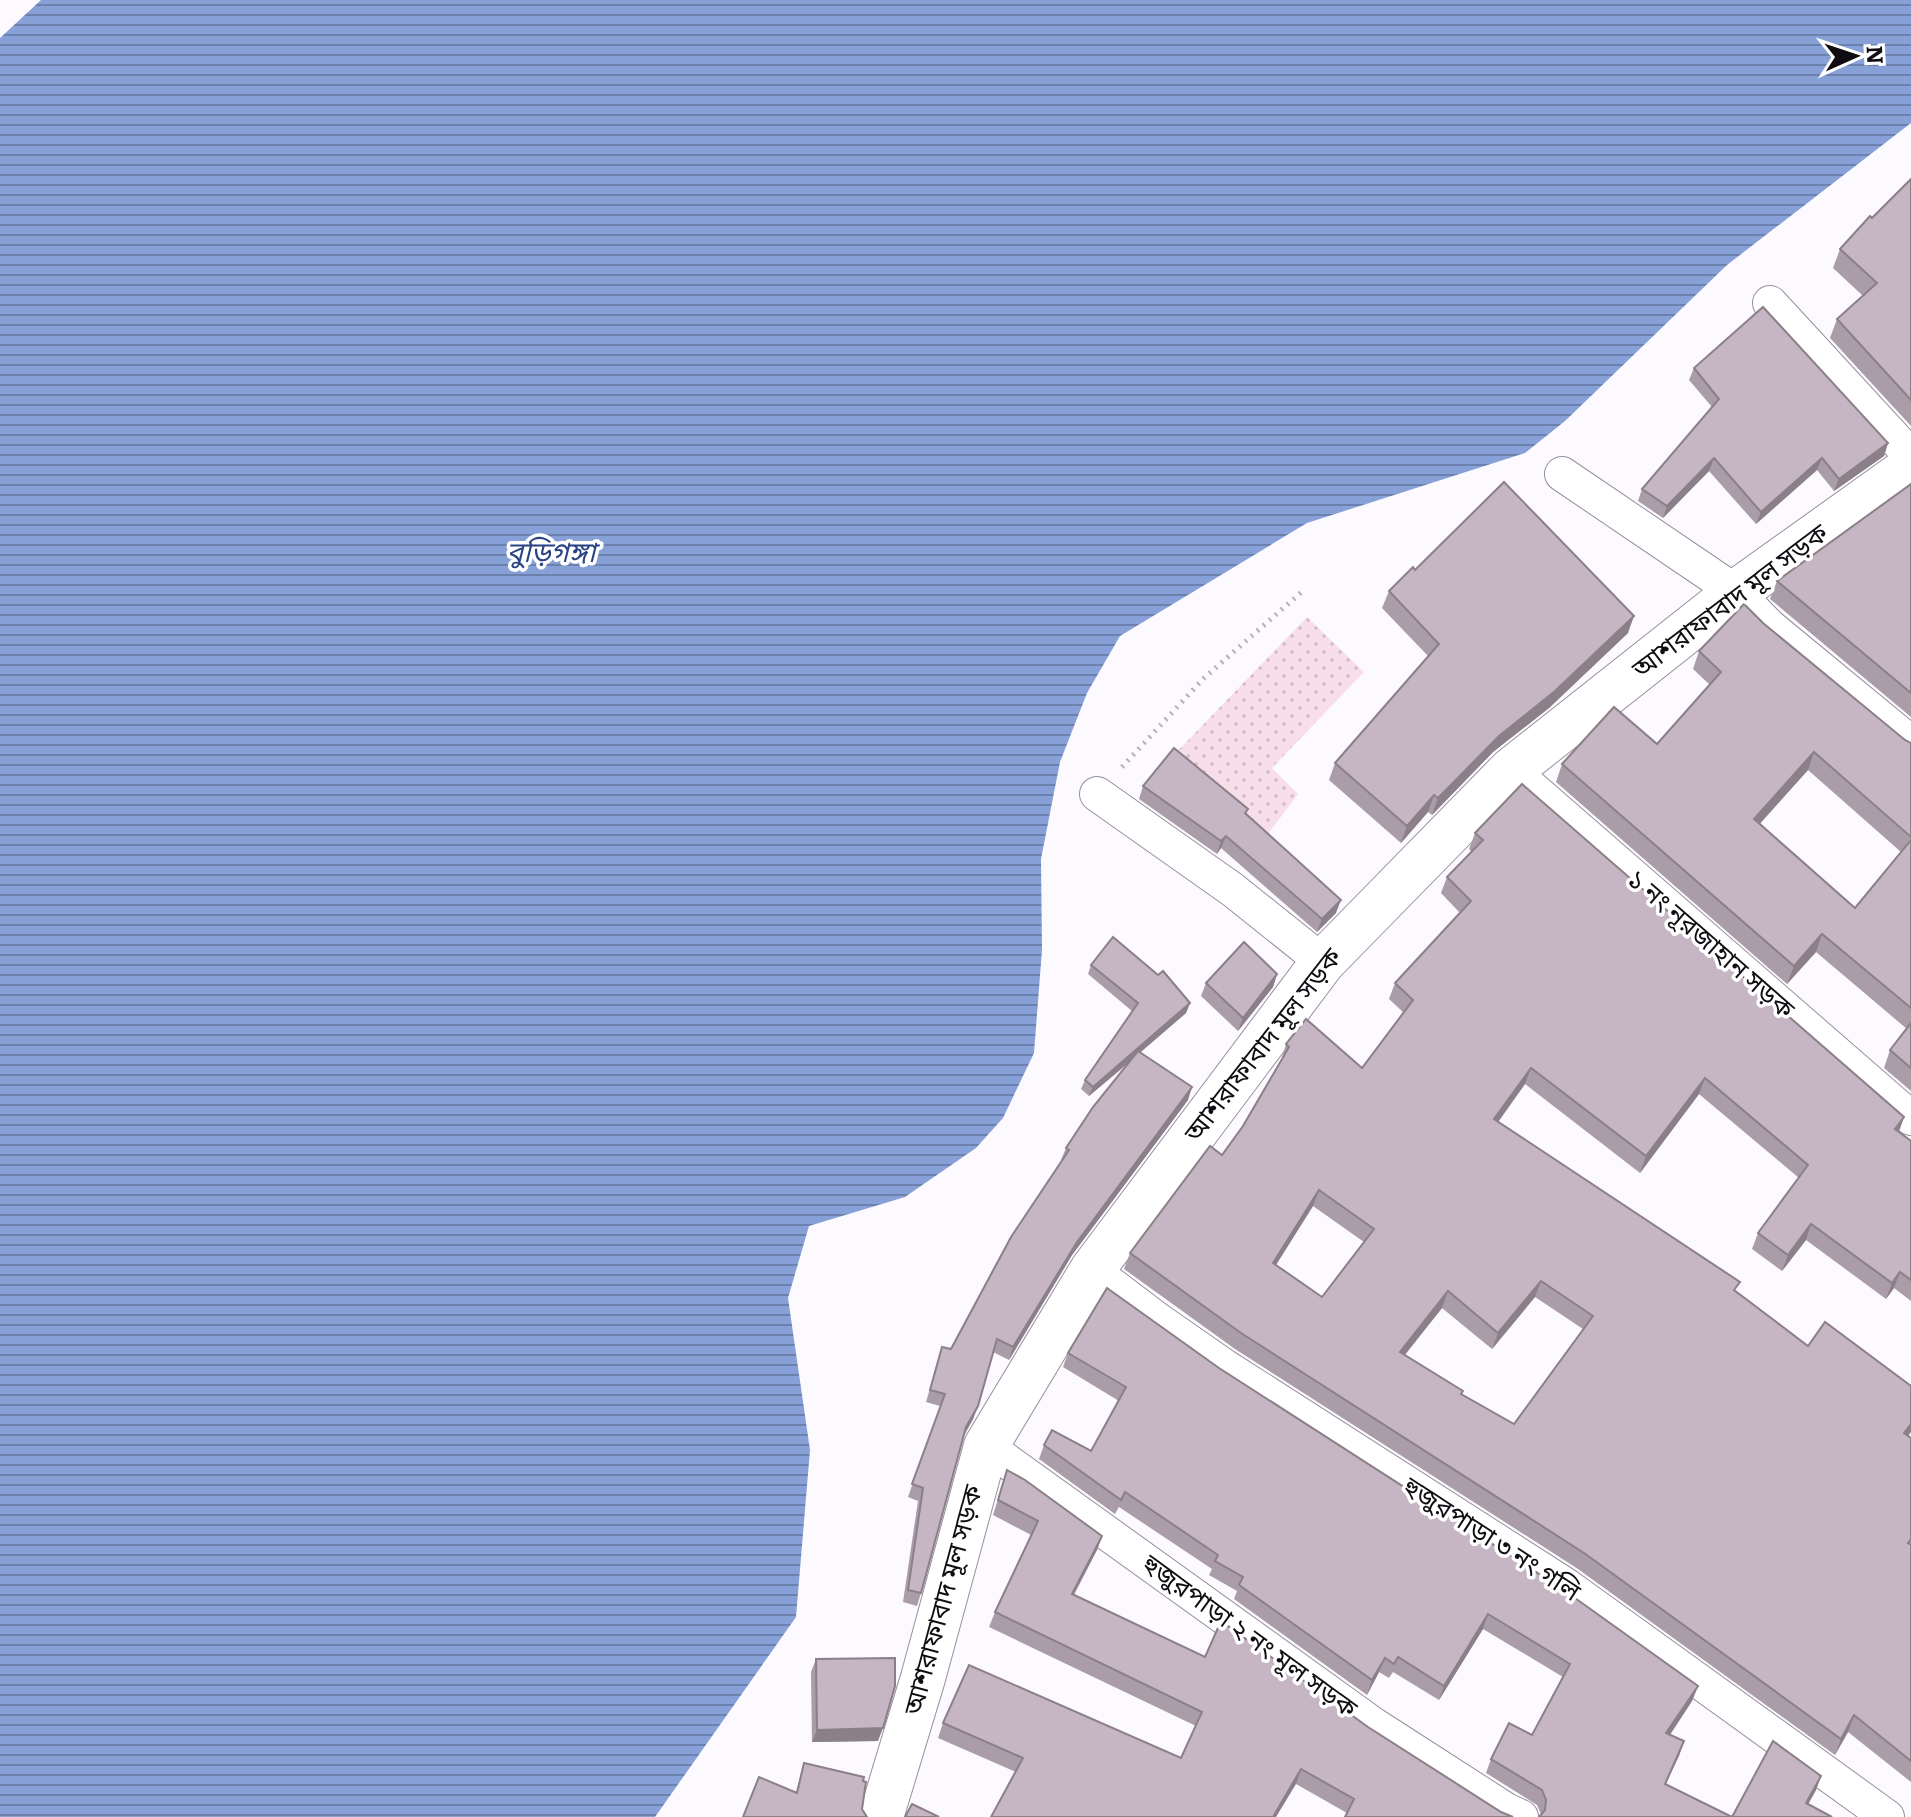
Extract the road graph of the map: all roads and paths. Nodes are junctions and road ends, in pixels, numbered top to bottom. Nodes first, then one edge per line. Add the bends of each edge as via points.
1 (1770, 303) dead end
2 (1911, 456) edge
3 (1911, 467) edge
4 (1562, 474) dead end
5 (1305, 589) dead end
6 (1736, 592) junction
7 (1911, 743) edge
8 (1511, 770) junction
9 (1097, 794) joint
10 (1323, 962) junction
11 (1911, 1118) edge
12 (1092, 1270) junction
13 (986, 1446) junction
14 (881, 1817) edge
15 (1521, 1817) edge
16 (1887, 1817) edge

1 - 2 street
3 - 6 street, আশরাফাবাদ মূল সড়ক
4 - 6 street
5 - 9 path via 1204,678
6 - 7 street via 1769,626
6 - 8 street, আশরাফাবাদ মূল সড়ক
8 - 10 street, আশরাফাবাদ মূল সড়ক
8 - 11 street, ১ নং নূরজাহান সড়ক
9 - 10 street via 1233,890
10 - 12 street, আশরাফাবাদ মূল সড়ক
12 - 13 street, আশরাফাবাদ মূল সড়ক
12 - 16 street, হুজুরপাড়া ৩ নং গলি via 1224,1366 1567,1586
13 - 14 street, আশরাফাবাদ মূল সড়ক
13 - 15 street, হুজুরপাড়া ২ নং মূল সড়ক via 1374,1725

